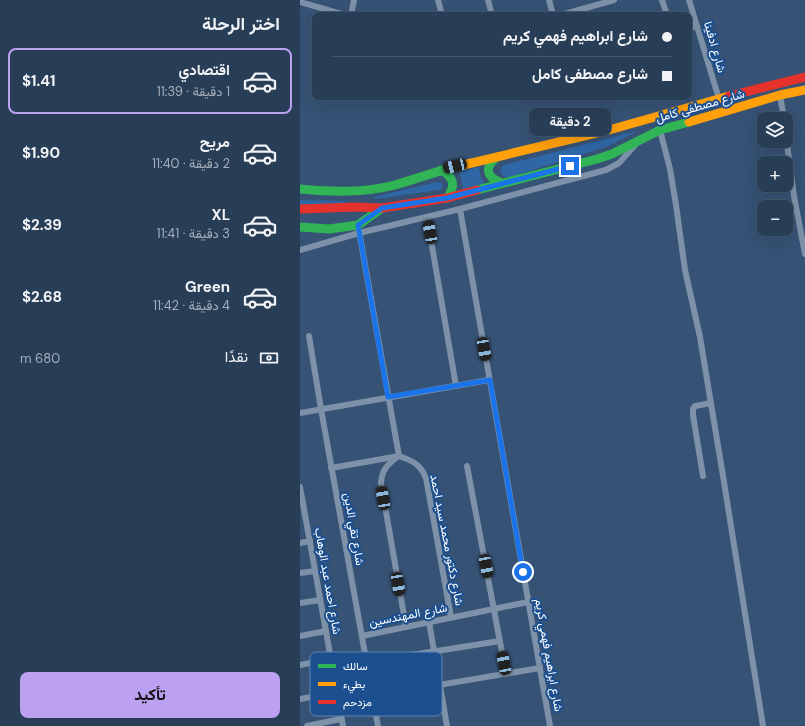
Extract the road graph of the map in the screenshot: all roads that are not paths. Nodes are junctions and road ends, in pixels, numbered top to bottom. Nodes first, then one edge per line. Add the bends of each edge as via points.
1 (354, 0) edge
2 (438, 0) edge
3 (488, 0) edge
4 (549, 0) edge
5 (614, 0) edge
6 (662, 0) edge
7 (689, 0) edge
8 (300, 2) edge
9 (314, 3) edge
10 (330, 12) edge
11 (352, 12) edge
12 (441, 12) edge
13 (491, 12) edge
14 (552, 12) edge
15 (572, 12) edge
16 (666, 12) edge
17 (697, 26) junction
18 (692, 27) edge
19 (805, 77) edge
20 (805, 90) edge
21 (780, 95) junction
22 (719, 99) junction
23 (783, 112) edge
24 (660, 130) junction
25 (639, 140) junction
26 (787, 148) edge
27 (497, 156) junction
28 (441, 170) junction
29 (502, 183) junction
30 (300, 189) edge
31 (447, 198) junction
32 (382, 208) junction
33 (300, 209) edge
34 (460, 210) junction
35 (427, 217) junction
36 (300, 228) edge
37 (359, 229) junction
38 (300, 250) edge
39 (805, 254) edge
40 (309, 336) dead end
41 (490, 380) junction
42 (456, 386) junction
43 (388, 397) junction
44 (711, 403) junction
45 (321, 409) junction
46 (300, 413) edge
47 (399, 456) junction
48 (467, 466) dead end
49 (332, 468) junction
50 (703, 476) dead end
51 (300, 487) edge
52 (302, 512) edge
53 (310, 541) junction
54 (300, 543) edge
55 (315, 571) junction
56 (300, 573) edge
57 (320, 600) junction
58 (528, 602) junction
59 (300, 603) edge
60 (494, 609) junction
61 (451, 617) junction
62 (428, 622) junction
63 (406, 627) junction
64 (326, 631) junction
65 (300, 636) edge
66 (362, 636) junction
67 (500, 641) junction
68 (434, 651) junction
69 (330, 652) edge
70 (365, 652) edge
71 (428, 652) edge
72 (310, 663) edge
73 (300, 665) edge
74 (540, 668) junction
75 (506, 674) junction
76 (442, 685) edge
77 (310, 697) edge
78 (442, 697) edge
79 (300, 699) edge
80 (376, 716) edge
81 (342, 723) edge
82 (307, 726) edge
83 (378, 726) edge
84 (447, 726) edge
85 (550, 726) edge
86 (763, 726) edge

1 - 11 street
2 - 12 street
3 - 13 street
4 - 14 street
5 - 15 street
6 - 16 street
7 - 17 street, شارع ادفينا
8 - 9 street
9 - 10 street
17 - 18 street
17 - 22 street, شارع ادفينا
19 - 22 main road, شارع مصطفى كامل
20 - 21 main road, شارع مصطفى كامل
21 - 23 street
21 - 24 main road, شارع مصطفى كامل
22 - 27 main road, شارع مصطفى كامل via 608,130
24 - 25 main road, شارع مصطفى كامل
24 - 44 street via 670,169 685,270
25 - 29 main road, شارع مصطفى كامل via 612,154
25 - 34 street via 619,163 606,170
26 - 39 street
27 - 28 main road, شارع مصطفى كامل
27 - 29 main road via 492,160 488,172 496,182
28 - 30 main road, شارع مصطفى كامل via 394,185 371,189
28 - 31 main road via 450,176 453,182 451,194
29 - 31 main road, شارع مصطفى كامل
31 - 32 main road, شارع مصطفى كامل
32 - 33 main road, شارع مصطفى كامل
32 - 37 main road
34 - 35 street
34 - 41 street, شارع ابراهيم فهمي كريم
35 - 37 street
35 - 42 street
36 - 37 main road
37 - 38 street
37 - 43 street
40 - 45 street, شارع تقي الدين
41 - 42 street
41 - 58 street, شارع ابراهيم فهمي كريم
42 - 43 street
43 - 45 street
43 - 47 street
44 - 50 street via 695,406 693,409
44 - 86 street
45 - 46 street
45 - 49 street, شارع تقي الدين
47 - 49 street
47 - 61 street, شارع دكتور محمد سيد احمد via 416,463 426,478
47 - 63 street via 385,467 381,483
48 - 60 street
49 - 66 street, شارع تقي الدين
51 - 52 street, شارع احمد عبد الوهاب
52 - 53 street, شارع احمد عبد الوهاب
53 - 54 street
53 - 55 street, شارع احمد عبد الوهاب
55 - 56 street
55 - 57 street, شارع احمد عبد الوهاب
57 - 59 street
57 - 64 street, شارع احمد عبد الوهاب
58 - 60 street, شارع المهندسين
58 - 74 street, شارع ابراهيم فهمي كريم
60 - 61 street, شارع المهندسين
60 - 67 street
61 - 62 street, شارع المهندسين
62 - 63 street, شارع المهندسين
62 - 68 street
63 - 66 street, شارع المهندسين
64 - 65 street
64 - 69 street, شارع احمد عبد الوهاب
66 - 70 street, شارع تقي الدين
67 - 68 street
67 - 75 street
68 - 71 street
72 - 73 street
74 - 75 street
74 - 85 street, شارع ابراهيم فهمي كريم
75 - 76 street
77 - 79 street
78 - 84 street
80 - 83 street, شارع تقي الدين
81 - 82 street

